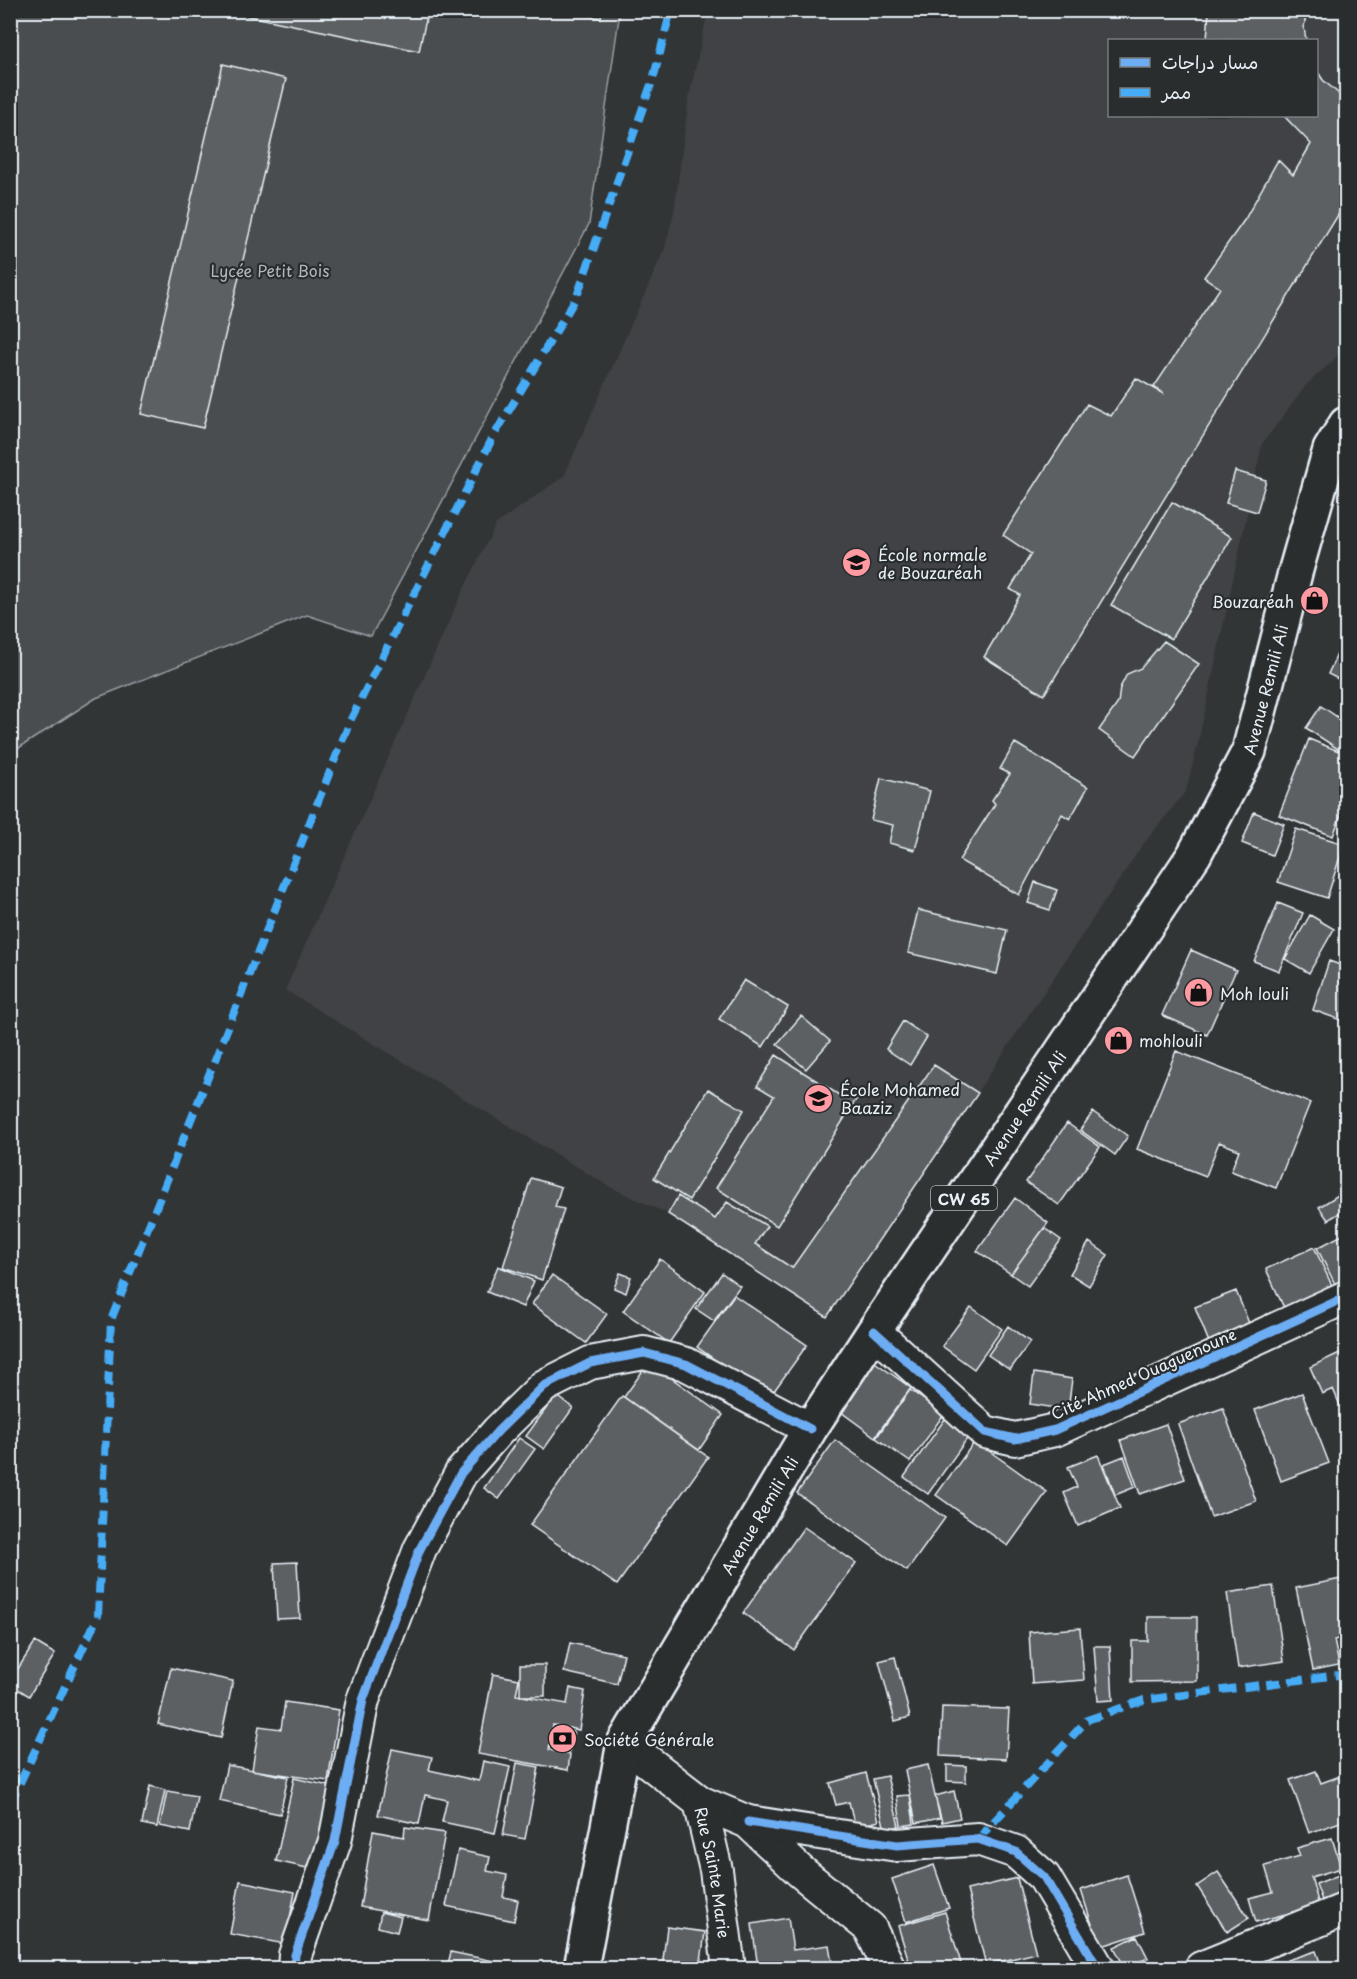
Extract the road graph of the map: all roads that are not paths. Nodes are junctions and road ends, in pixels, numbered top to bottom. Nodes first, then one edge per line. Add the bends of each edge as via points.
1 (1341, 444) edge
2 (1347, 1297) edge
3 (874, 1331) junction
4 (810, 1429) junction
5 (624, 1743) junction
6 (700, 1802) junction
7 (748, 1822) junction
8 (1347, 1909) edge
9 (294, 1968) edge
10 (581, 1968) edge
11 (729, 1968) edge
12 (889, 1968) edge
13 (1098, 1968) edge
14 (1201, 1968) edge

1 - 3 main road, Avenue Remili Ali / CW 65 via 1295,573 1244,761 1194,855
2 - 3 street, Cité Ahmed Ouaguenoune via 1056,1430 1015,1439 986,1432
3 - 4 main road, Avenue Remili Ali / CW 65
4 - 5 main road, Avenue Remili Ali / CW 65
4 - 9 street via 686,1364 644,1353 590,1363 544,1386 498,1431 461,1473 420,1550 363,1701 334,1840
5 - 6 street, Rue Sainte Marie
5 - 10 main road, Avenue Remili Ali / CW 65
6 - 7 street
6 - 11 street, Rue Sainte Marie via 716,1870
7 - 12 street via 870,1928
7 - 13 street via 897,1845 978,1839 1016,1852 1044,1877
8 - 14 street

